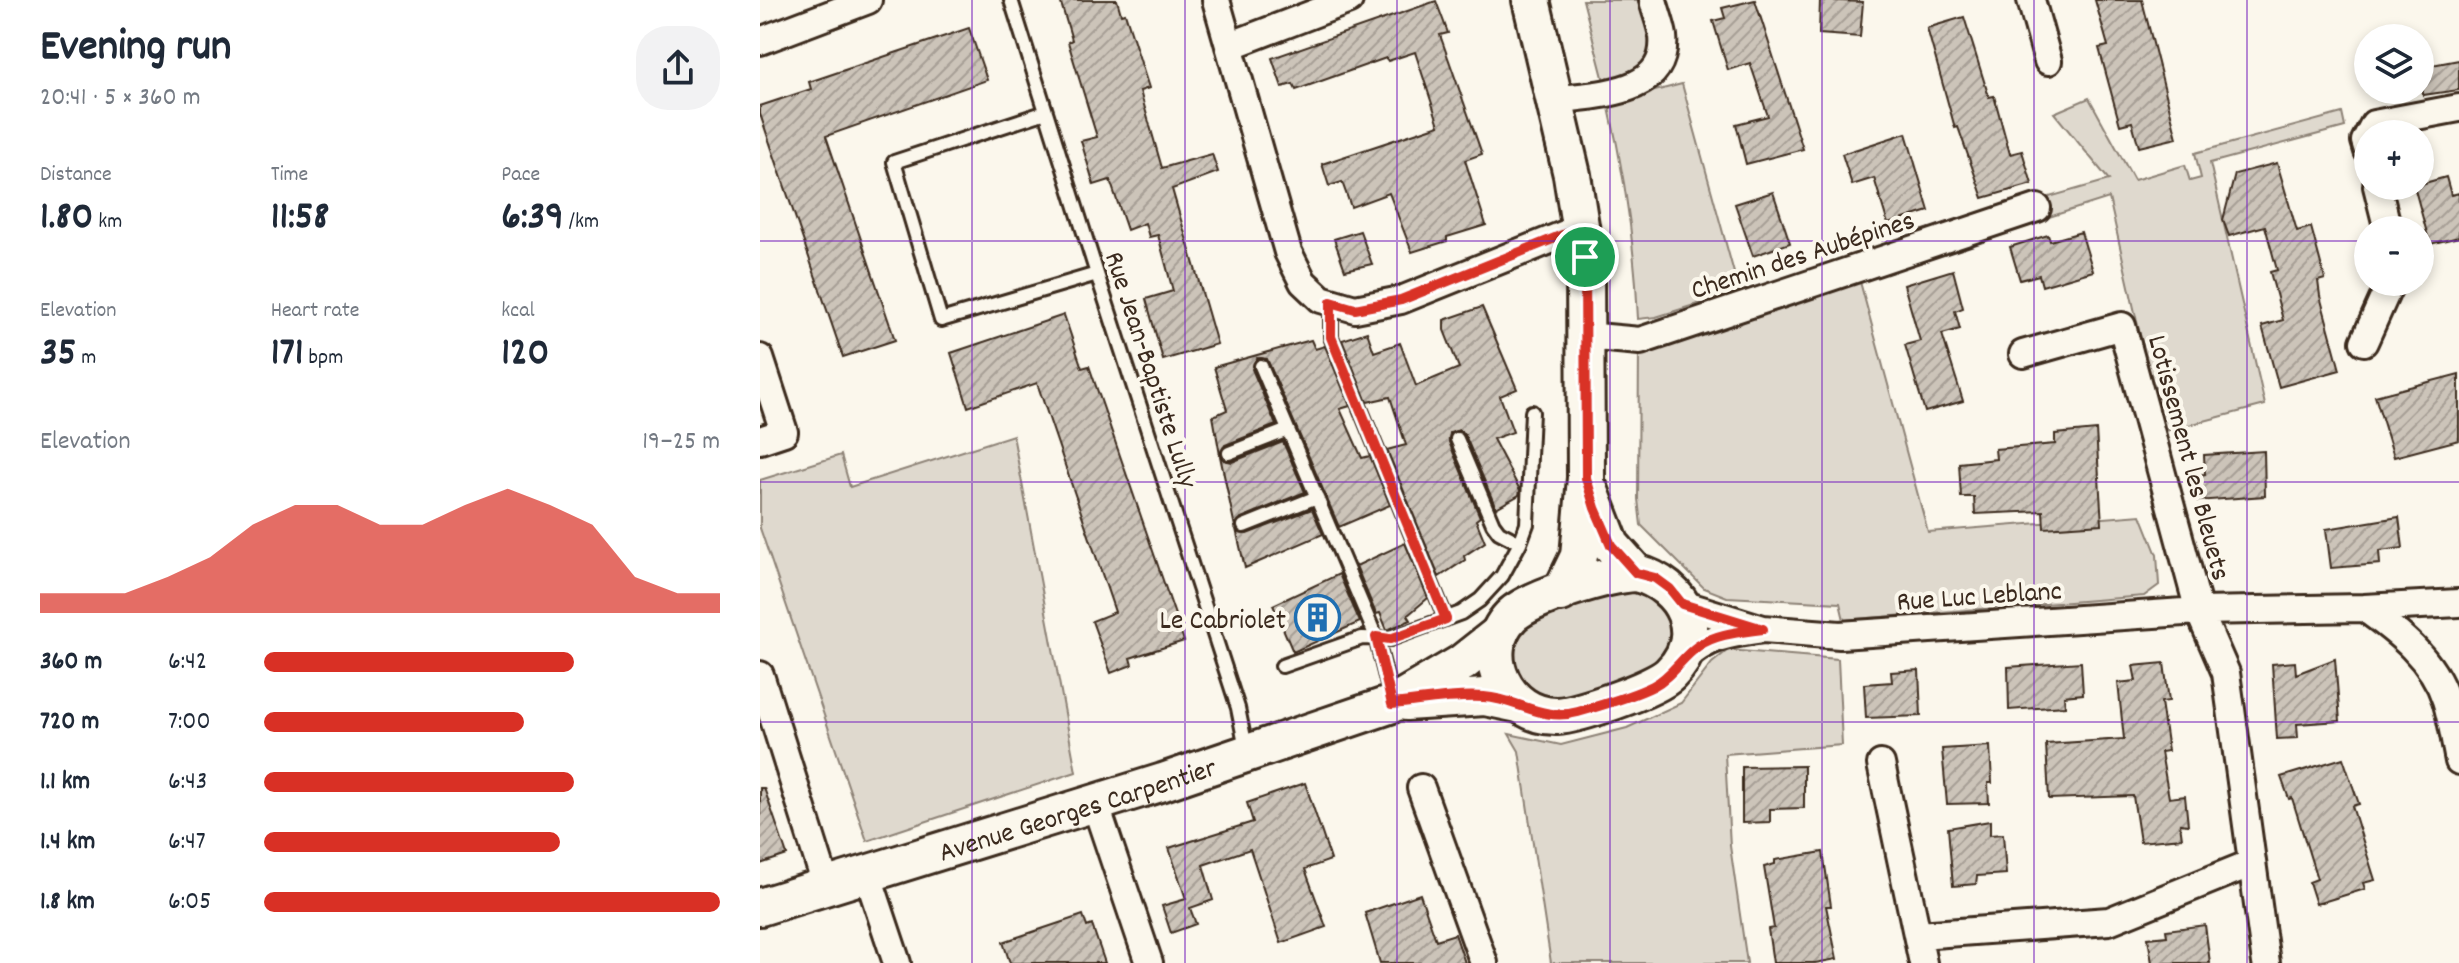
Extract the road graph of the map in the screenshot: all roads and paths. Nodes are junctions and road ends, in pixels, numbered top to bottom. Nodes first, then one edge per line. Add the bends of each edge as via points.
1 (1011, 0) edge
2 (1216, 0) edge
3 (1349, 0) edge
4 (1531, 0) edge
5 (1653, 0) edge
6 (2031, 0) edge
7 (860, 1) edge
8 (760, 41) edge
9 (1229, 46) junction
10 (2048, 61) dead end
11 (1554, 100) junction
12 (2459, 108) edge
13 (1046, 112) junction
14 (2395, 120) edge
15 (2037, 208) dead end
16 (1580, 228) junction
17 (1097, 274) junction
18 (2385, 296) edge
19 (1331, 302) junction
20 (1585, 336) junction
21 (2364, 342) dead end
22 (2023, 354) dead end
23 (760, 358) edge
24 (1261, 366) dead end
25 (1532, 412) dead end
26 (1288, 430) junction
27 (1457, 439) dead end
28 (760, 440) edge
29 (1229, 453) dead end
30 (1586, 478) junction
31 (1317, 497) junction
32 (1244, 526) dead end
33 (1520, 543) junction
34 (1636, 573) junction
35 (1561, 593) junction
36 (2459, 603) edge
37 (1682, 604) junction
38 (2364, 608) junction
39 (2199, 611) junction
40 (1446, 619) junction
41 (1763, 629) junction
42 (1500, 633) junction
43 (1376, 637) junction
44 (1681, 661) junction
45 (1282, 666) dead end
46 (760, 675) edge
47 (1392, 704) junction
48 (1519, 704) junction
49 (1247, 753) junction
50 (2459, 761) edge
51 (1881, 764) dead end
52 (1421, 788) dead end
53 (1095, 803) junction
54 (2252, 863) junction
55 (867, 873) junction
56 (826, 885) junction
57 (760, 907) edge
58 (1919, 935) junction
59 (897, 963) edge
60 (1149, 963) edge
61 (1484, 963) edge
62 (1923, 963) edge
63 (2266, 963) edge

1 - 13 lane, Rue Jean-Baptiste Lully
2 - 9 street
3 - 9 street
4 - 11 street
5 - 11 street via 1663,52 1648,79 1632,87
6 - 10 street
7 - 8 street
9 - 19 street via 1288,252 1303,282
11 - 16 street
12 - 14 street
13 - 17 lane, Rue Jean-Baptiste Lully
13 - 17 lane via 894,162 941,320
15 - 20 street, Chemin des Aubépines via 1640,341
16 - 19 street via 1401,300 1355,309
16 - 20 street
17 - 49 lane, Rue Jean-Baptiste Lully via 1238,708
18 - 21 street
19 - 40 lane via 1331,337
20 - 30 street
22 - 39 street, Lotissement les Bleuets via 2122,326
23 - 28 street via 784,432
24 - 26 lane
25 - 33 lane via 1527,524
26 - 29 lane
26 - 31 lane
27 - 33 lane via 1493,524
30 - 34 street via 1611,545
30 - 35 street via 1579,556
31 - 32 lane
31 - 43 lane
33 - 40 lane via 1502,576 1480,600
34 - 35 street
34 - 37 street via 1655,578
35 - 42 street via 1525,605
36 - 38 street, Rue Luc Leblanc
37 - 41 street, Rue Luc Leblanc
37 - 44 street via 1688,642
38 - 39 street, Rue Luc Leblanc
38 - 50 street via 2409,643 2433,674 2445,698
39 - 41 street, Rue Luc Leblanc via 1840,635
39 - 54 street via 2226,673
40 - 43 lane via 1390,639
41 - 44 street, Rue Luc Leblanc via 1720,635
42 - 47 street, Avenue Georges Carpentier via 1462,663
42 - 48 street via 1497,671
43 - 45 lane
43 - 47 lane
44 - 48 street via 1651,687 1577,712 1537,714
46 - 56 street
47 - 48 street, Avenue Georges Carpentier via 1485,697
47 - 49 street, Avenue Georges Carpentier
49 - 53 street, Avenue Georges Carpentier
51 - 58 street
52 - 61 street
53 - 55 street, Avenue Georges Carpentier
53 - 60 street
54 - 58 street via 2109,921
54 - 63 street
55 - 56 street, Avenue Georges Carpentier
55 - 59 street
56 - 57 street, Avenue Georges Carpentier
58 - 62 street

